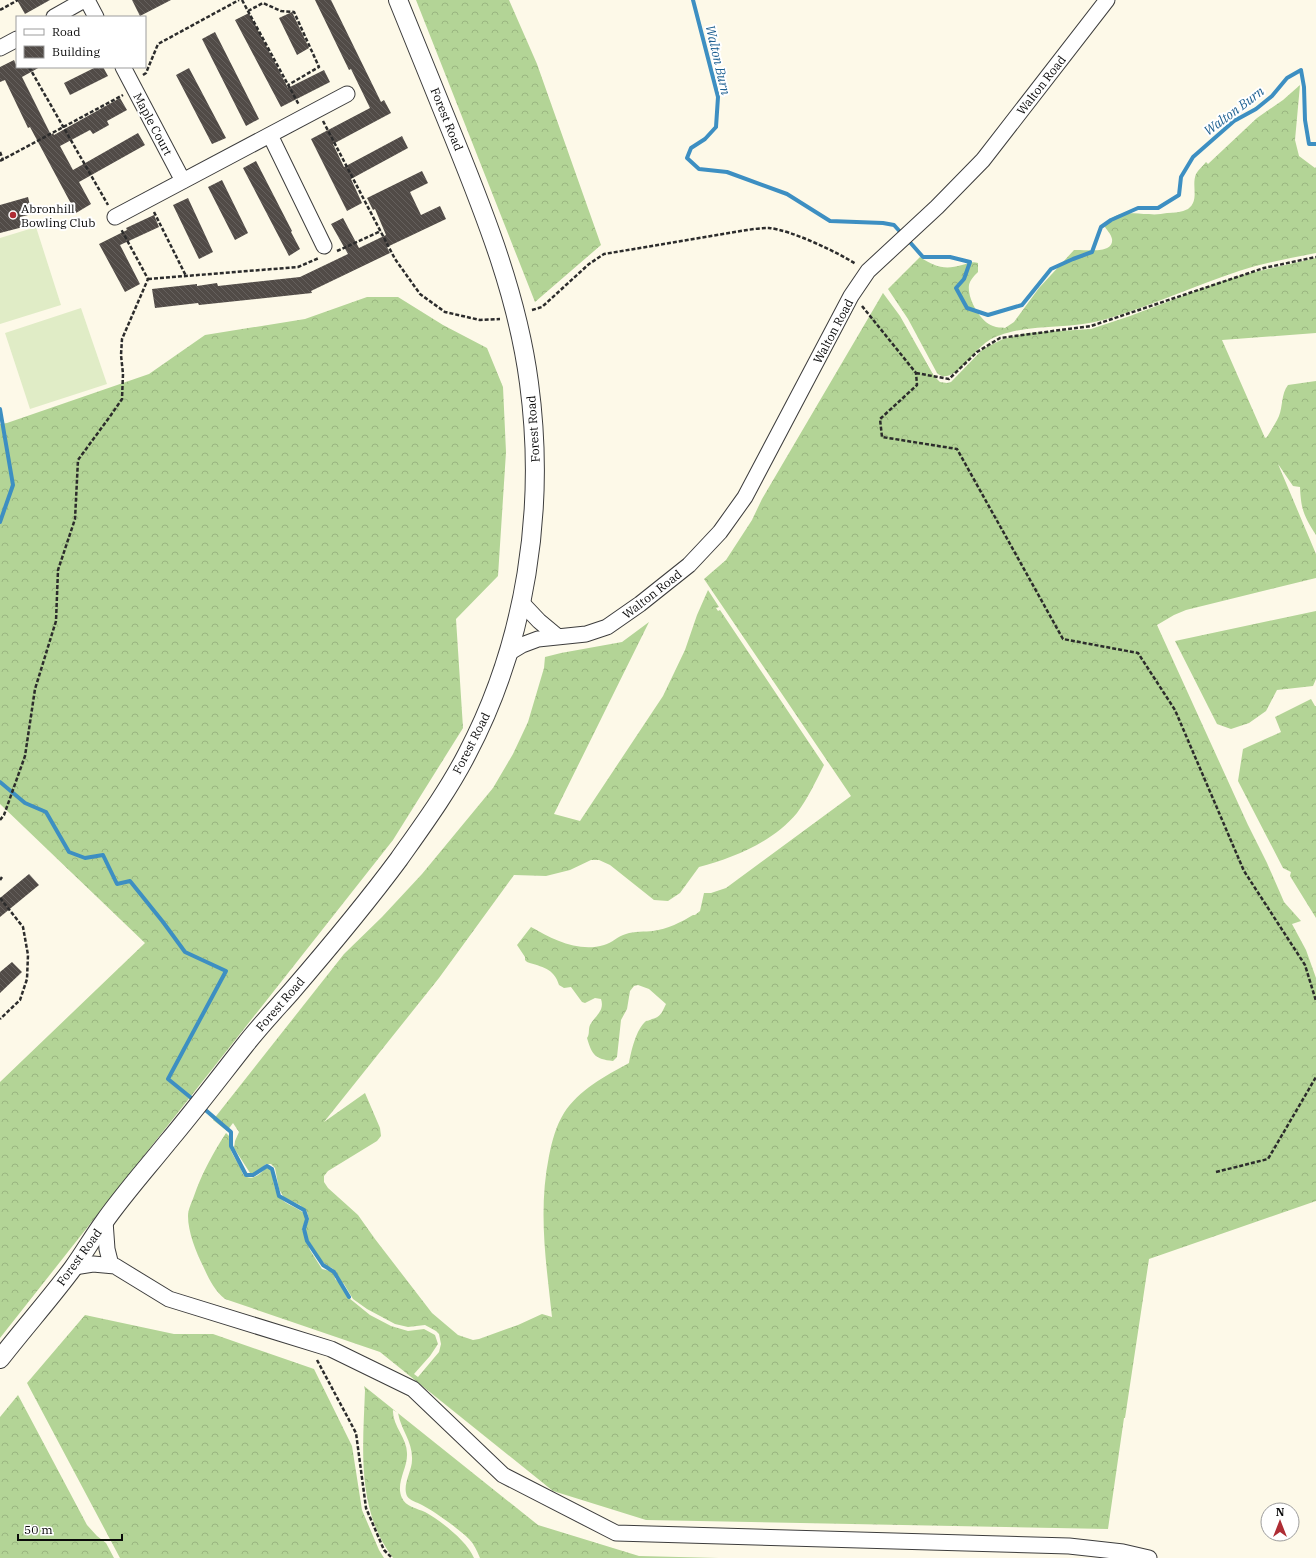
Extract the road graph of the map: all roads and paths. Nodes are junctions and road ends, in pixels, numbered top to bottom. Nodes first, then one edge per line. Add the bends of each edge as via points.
1 (18, 0) edge
2 (84, 0) edge
3 (87, 0) edge
4 (239, 0) edge
5 (242, 0) edge
6 (398, 0) edge
7 (1107, 0) edge
8 (262, 2) edge
9 (0, 10) edge
10 (248, 11) junction
11 (56, 16) edge
12 (95, 16) edge
13 (16, 40) edge
14 (0, 48) edge
15 (29, 68) edge
16 (123, 68) edge
17 (132, 84) junction
18 (288, 85) junction
19 (347, 94) dead end
20 (121, 96) dead end
21 (311, 113) junction
22 (63, 128) junction
23 (270, 135) junction
24 (0, 152) edge
25 (2, 160) edge
26 (183, 181) junction
27 (147, 200) junction
28 (115, 217) junction
29 (381, 231) junction
30 (328, 251) junction
31 (1316, 257) edge
32 (868, 272) junction
33 (186, 276) junction
34 (148, 279) junction
35 (851, 296) junction
36 (532, 310) dead end
37 (500, 319) dead end
38 (916, 372) junction
39 (521, 602) junction
40 (557, 636) junction
41 (507, 654) junction
42 (0, 820) edge
43 (0, 898) edge
44 (1316, 1001) edge
45 (0, 1019) edge
46 (1316, 1077) edge
47 (1216, 1172) dead end
48 (105, 1221) junction
49 (111, 1266) junction
50 (74, 1267) junction
51 (307, 1341) junction
52 (0, 1359) edge
53 (392, 1558) edge
54 (1149, 1558) edge

1 - 9 path
2 - 11 street
3 - 12 street
4 - 17 path via 158,44 146,73
5 - 10 path
6 - 39 street, Forest Road via 500,257 525,355 532,410 535,479 531,544
7 - 32 street, Walton Road via 983,160
8 - 10 path
8 - 18 path via 281,11 294,12 319,67
10 - 18 path
13 - 14 street
15 - 22 path
16 - 17 street, Maple Court
17 - 26 street, Maple Court
18 - 21 path
19 - 21 street
20 - 22 path
21 - 23 street
21 - 29 path
22 - 25 path
22 - 28 path
23 - 26 street
23 - 30 street
24 - 25 path
26 - 27 street
27 - 28 street
27 - 33 path
28 - 34 path
29 - 30 path
29 - 37 path via 420,294 445,312 480,320
30 - 33 path via 298,267
31 - 38 path via 1264,268 1091,326 1000,338 977,352 949,379
32 - 35 street, Walton Road
32 - 36 path via 839,254 785,232 769,228 747,230 604,254 589,264 542,307
33 - 34 path
34 - 42 path via 122,339 122,399 78,460 75,519 58,570 56,621 35,689 25,756
35 - 38 path via 859,302
35 - 40 street, Walton Road via 745,497 720,532 689,565 612,624 586,634
38 - 44 path via 917,385 880,419 882,437 957,449 1063,639 1138,653 1175,710 1244,871 1305,965
39 - 40 street
39 - 41 street, Forest Road
40 - 41 street, Walton Road via 530,641
41 - 48 street, Forest Road via 493,698 466,757 406,849 353,917 247,1042
43 - 45 path via 24,927 28,955 27,979 20,1000
46 - 47 path via 1268,1159
48 - 49 street
48 - 50 street, Forest Road
49 - 50 street via 93,1264
49 - 51 street via 124,1271 168,1299
50 - 52 street, Forest Road
51 - 53 path via 356,1433 366,1508 384,1550
51 - 54 street via 331,1349 413,1389 504,1475 616,1533 1069,1546 1123,1552

